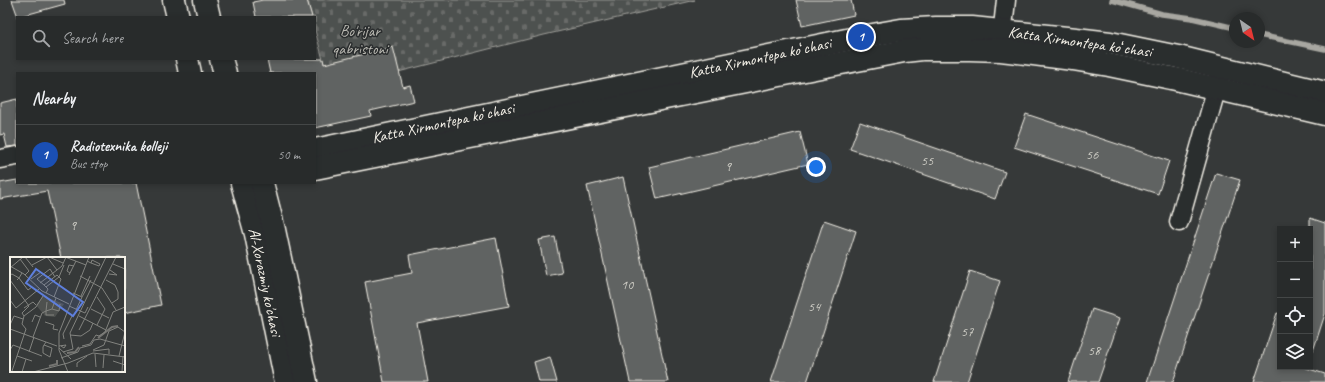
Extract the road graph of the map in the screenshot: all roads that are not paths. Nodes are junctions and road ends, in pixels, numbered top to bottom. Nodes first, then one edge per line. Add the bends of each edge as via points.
1 (174, 0) edge
2 (205, 0) edge
3 (1006, 0) edge
4 (178, 16) edge
5 (209, 16) edge
6 (1002, 41) junction
7 (187, 60) edge
8 (220, 60) edge
9 (1223, 68) junction
10 (190, 72) edge
11 (225, 72) edge
12 (1216, 89) junction
13 (1325, 93) edge
14 (1325, 114) edge
15 (316, 150) edge
16 (16, 156) edge
17 (0, 159) edge
18 (316, 168) edge
19 (242, 184) edge
20 (262, 184) edge
21 (1179, 222) dead end
22 (286, 382) edge
23 (306, 382) edge

1 - 4 main road
2 - 5 main road
3 - 6 street
6 - 9 main road, Katta Xirmontepa koʻchasi via 1076,38
6 - 12 main road, Katta Xirmontepa koʻchasi via 1073,59
6 - 15 main road, Katta Xirmontepa koʻchasi via 972,28 900,30
6 - 18 main road, Katta Xirmontepa koʻchasi via 947,49 904,51
7 - 10 main road
8 - 11 main road
9 - 12 street
9 - 13 main road, Katta Xirmontepa koʻchasi
12 - 14 main road, Katta Xirmontepa koʻchasi
12 - 21 street
16 - 17 street
19 - 22 main road, Al-Xorazmiy ko'chasi via 256,234
20 - 23 main road, Al-Xorazmiy ko'chasi

